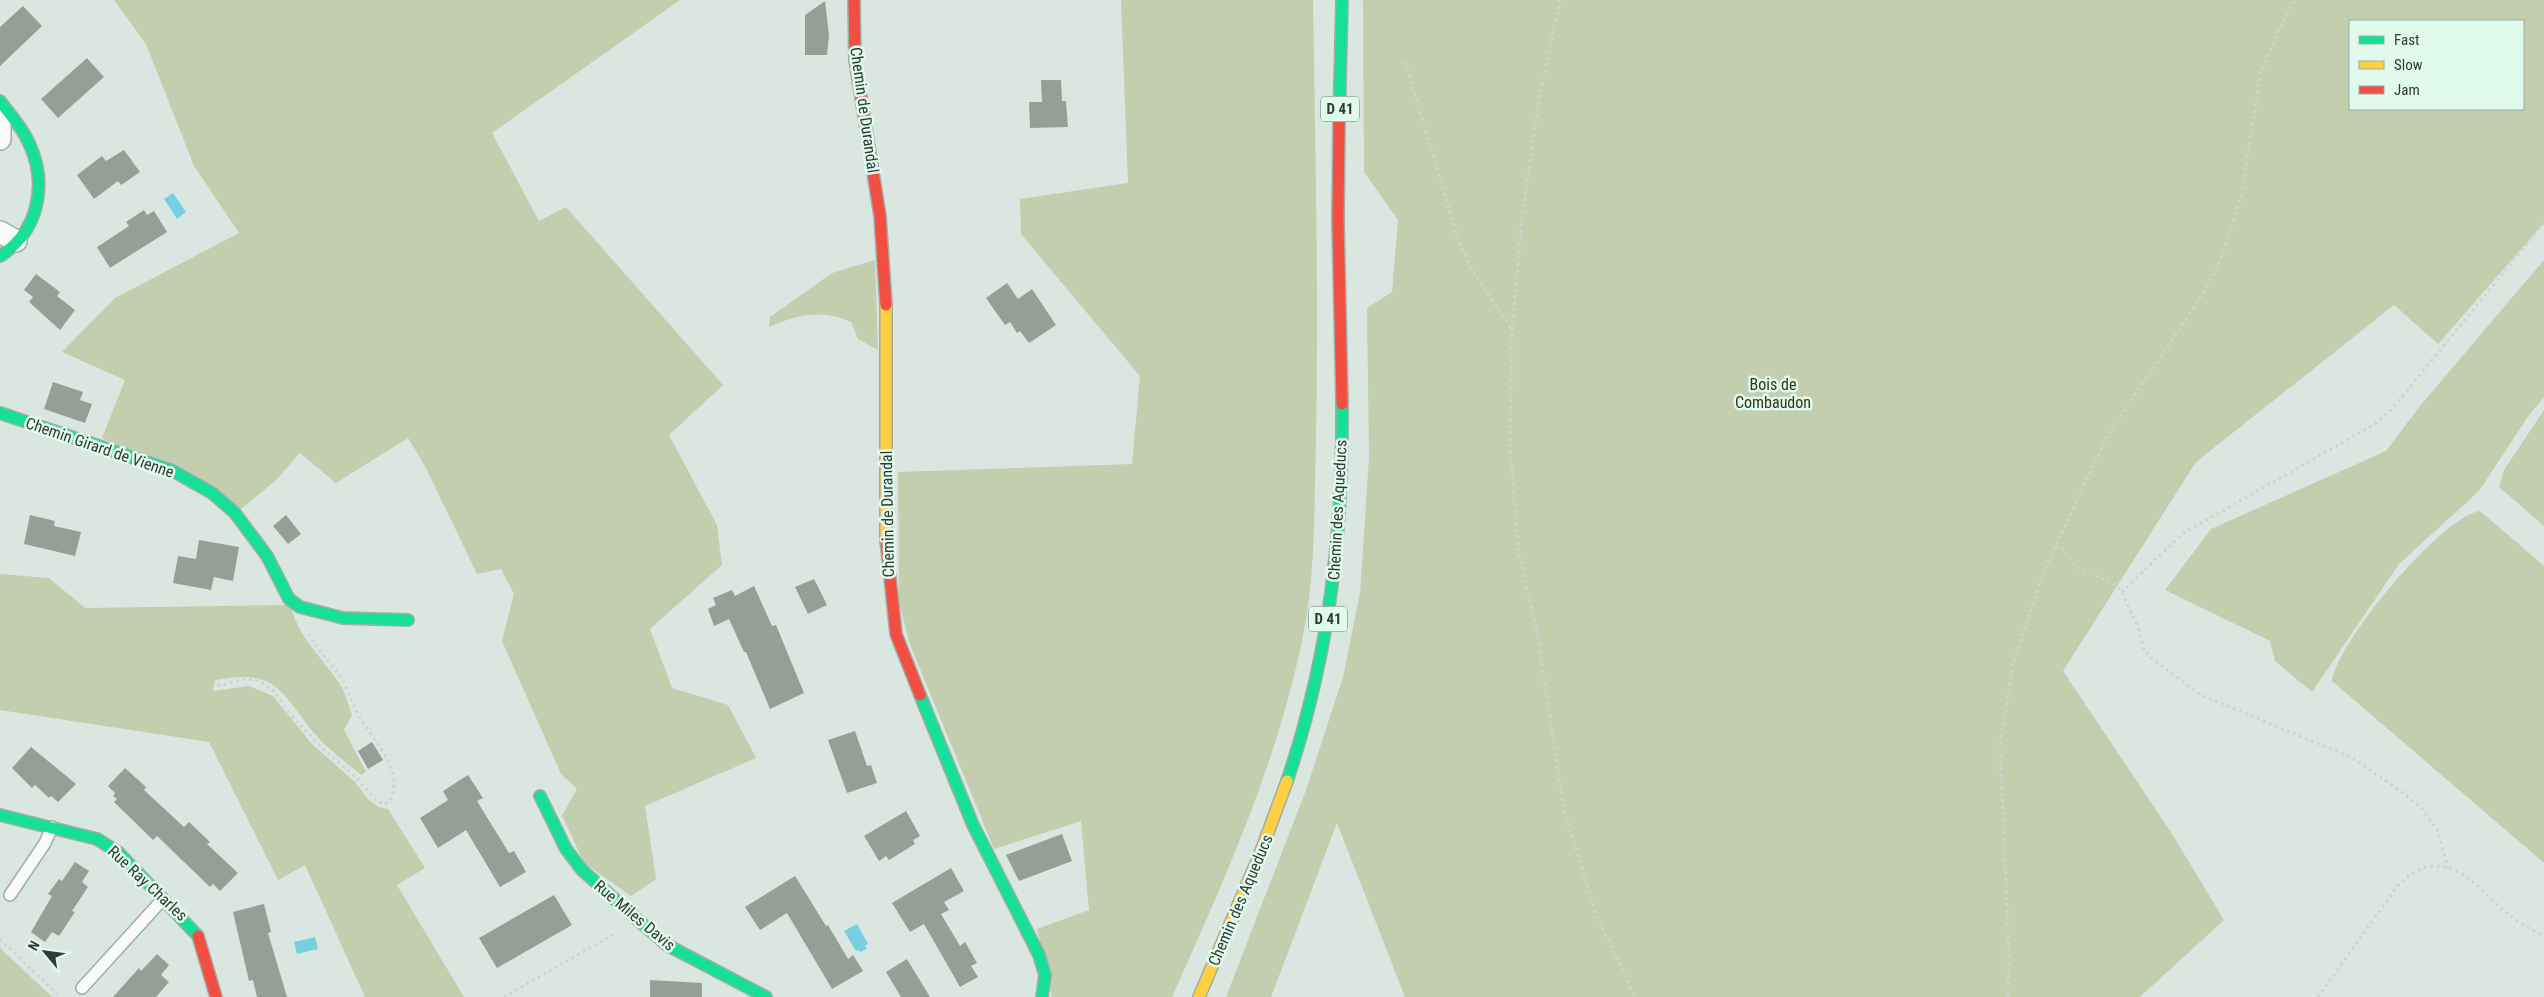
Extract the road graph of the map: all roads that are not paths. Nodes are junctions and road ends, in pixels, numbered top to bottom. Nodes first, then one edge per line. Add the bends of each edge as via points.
1 (854, 0) edge
2 (1342, 0) edge
3 (0, 101) edge
4 (0, 119) edge
5 (0, 139) edge
6 (8, 237) edge
7 (0, 256) edge
8 (0, 413) edge
9 (408, 620) dead end
10 (540, 796) dead end
11 (0, 815) edge
12 (52, 827) junction
13 (10, 895) dead end
14 (165, 897) junction
15 (82, 988) dead end
16 (216, 997) edge
17 (766, 997) edge
18 (1042, 997) edge
19 (1199, 997) edge

1 - 18 street, Chemin de Durandal via 855,59 881,215 885,268 886,540 890,603 896,634 973,825 1039,955 1045,975
2 - 19 street, Chemin des Aqueducs / D 41 via 1338,219 1342,418 1340,497 1331,604 1297,755 1257,861
3 - 6 street via 29,143 37,174 39,202 27,230
4 - 5 street
6 - 7 street
8 - 9 street, Chemin Girard de Vienne via 173,471 212,493 235,514 267,556 290,599 300,607 343,618
10 - 17 street, Rue Miles Davis via 566,849 582,870 639,921 667,945
11 - 12 street, Rue Ray Charles
12 - 13 lane via 45,844
12 - 14 street, Rue Ray Charles via 106,844
14 - 15 lane
14 - 16 street, Rue Ray Charles via 198,934

